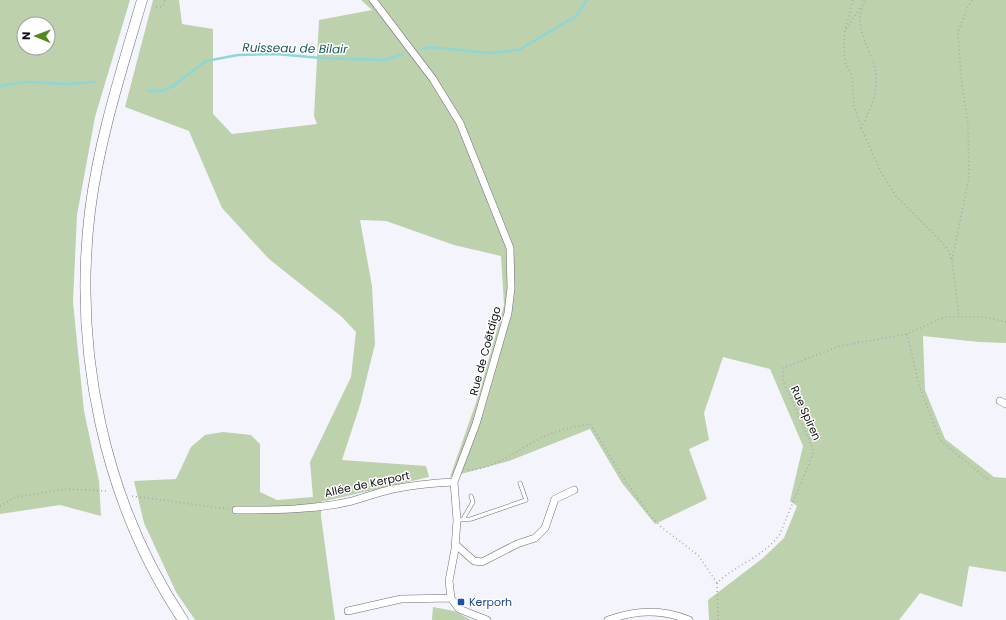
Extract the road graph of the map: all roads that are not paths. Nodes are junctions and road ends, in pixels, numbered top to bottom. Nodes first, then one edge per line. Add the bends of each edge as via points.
1 (142, 0) edge
2 (373, 0) edge
3 (454, 482) junction
4 (520, 483) dead end
5 (574, 490) dead end
6 (471, 496) dead end
7 (236, 510) road end
8 (460, 519) junction
9 (455, 544) junction
10 (451, 598) junction
11 (348, 611) dead end
12 (183, 620) edge
13 (487, 620) edge
14 (608, 620) edge
15 (689, 620) edge

1 - 12 main road via 98,163 85,256 86,311 90,363 103,433 122,495 152,568
2 - 3 street, Rue de Coëtdigo via 433,79 460,123 510,248 511,288 508,313 476,424
3 - 7 street, Allée de Kerport via 394,489 352,501 316,506
3 - 8 street, Rue de Coëtdigo
4 - 8 lane via 526,500 471,519
5 - 9 street via 555,499 545,528 535,538 482,562 474,561
6 - 8 lane via 473,502
8 - 9 street, Rue de Coëtdigo
9 - 10 street, Rue de Coëtdigo via 449,581
10 - 11 street via 401,599
10 - 13 street via 459,609
14 - 15 street via 636,612 665,612

